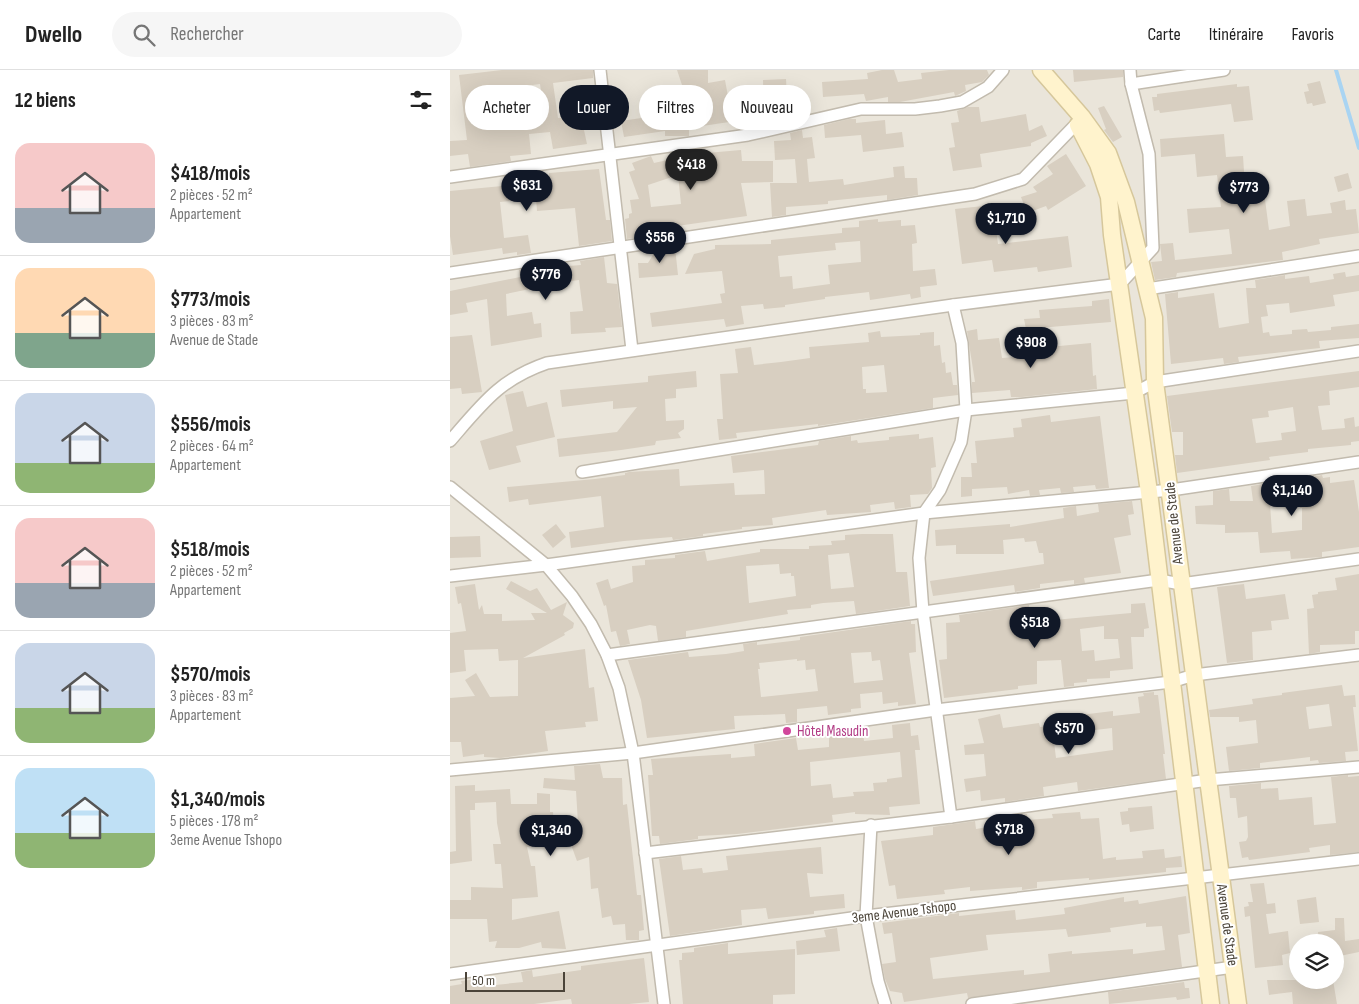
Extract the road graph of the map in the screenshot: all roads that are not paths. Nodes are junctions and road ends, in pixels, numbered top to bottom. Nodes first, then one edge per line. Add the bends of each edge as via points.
1 (600, 70) edge
2 (1003, 70) edge
3 (1027, 70) edge
4 (1040, 70) edge
5 (1130, 70) edge
6 (1224, 70) edge
7 (1131, 84) junction
8 (1080, 120) junction
9 (609, 154) junction
10 (450, 177) edge
11 (621, 247) junction
12 (1359, 256) edge
13 (1141, 263) junction
14 (450, 273) edge
15 (1120, 284) junction
16 (1147, 289) junction
17 (953, 305) junction
18 (632, 350) junction
19 (1359, 351) edge
20 (1155, 382) junction
21 (1134, 393) junction
22 (966, 410) junction
23 (450, 440) edge
24 (1359, 462) edge
25 (582, 472) dead end
26 (450, 487) edge
27 (1171, 490) junction
28 (1149, 492) junction
29 (924, 513) junction
30 (1359, 559) edge
31 (546, 565) junction
32 (450, 576) edge
33 (1159, 580) junction
34 (1181, 584) junction
35 (923, 612) junction
36 (1359, 655) edge
37 (607, 656) junction
38 (1194, 675) junction
39 (1171, 682) junction
40 (936, 710) junction
41 (633, 753) junction
42 (1359, 767) edge
43 (450, 770) edge
44 (1208, 780) junction
45 (1184, 783) junction
46 (951, 817) junction
47 (871, 825) junction
48 (645, 854) junction
49 (1359, 859) edge
50 (1220, 875) junction
51 (1196, 878) junction
52 (866, 916) junction
53 (656, 946) junction
54 (1233, 967) junction
55 (1206, 971) junction
56 (450, 974) edge
57 (664, 1004) edge
58 (885, 1004) edge
59 (972, 1004) edge
60 (1211, 1004) edge
61 (1238, 1004) edge

1 - 9 street
2 - 9 street via 988,87 962,102 915,109 861,109 748,135
3 - 8 street
4 - 8 street, Avenue de Stade
5 - 7 street
6 - 7 street
7 - 13 street via 1149,154 1154,223 1153,248
8 - 11 street via 1023,179 975,194
8 - 13 street, Avenue de Stade via 1108,153 1126,202
8 - 15 street via 1109,197
9 - 10 street
9 - 11 street
11 - 14 street
11 - 18 street
12 - 16 street
13 - 15 street
13 - 16 street, Avenue de Stade
15 - 17 street
15 - 21 street
16 - 20 street, Avenue de Stade via 1154,318
17 - 18 street
17 - 22 street via 962,343
18 - 23 street via 547,363 524,370 488,397
19 - 20 street
20 - 21 street
20 - 27 street, Avenue de Stade
21 - 22 street
21 - 28 street
22 - 25 street
22 - 29 street via 961,442 940,490
24 - 27 street
26 - 31 street
27 - 28 street
27 - 34 street, Avenue de Stade
28 - 29 street
28 - 33 street
29 - 31 street
29 - 35 street via 919,558
30 - 34 street
31 - 32 street
31 - 37 street via 581,610
33 - 34 street
33 - 35 street
33 - 39 street
34 - 38 street, Avenue de Stade
35 - 37 street
35 - 40 street
36 - 38 street
37 - 41 street
38 - 39 street
38 - 44 street, Avenue de Stade
39 - 40 street
39 - 45 street
40 - 41 street
40 - 46 street
41 - 43 street
41 - 48 street
42 - 44 street
44 - 45 street
44 - 50 street, Avenue de Stade
45 - 46 street
45 - 51 street
46 - 47 street
47 - 48 street
47 - 52 street
48 - 53 street
49 - 50 street, 3eme Avenue Tshopo
50 - 51 street, 3eme Avenue Tshopo
50 - 54 street, Avenue de Stade
51 - 52 street, 3eme Avenue Tshopo
51 - 55 street
52 - 53 street, 3eme Avenue Tshopo
52 - 58 street
53 - 56 street, 3eme Avenue Tshopo
53 - 57 street
54 - 55 street
54 - 61 street, Avenue de Stade
55 - 59 street
55 - 60 street

